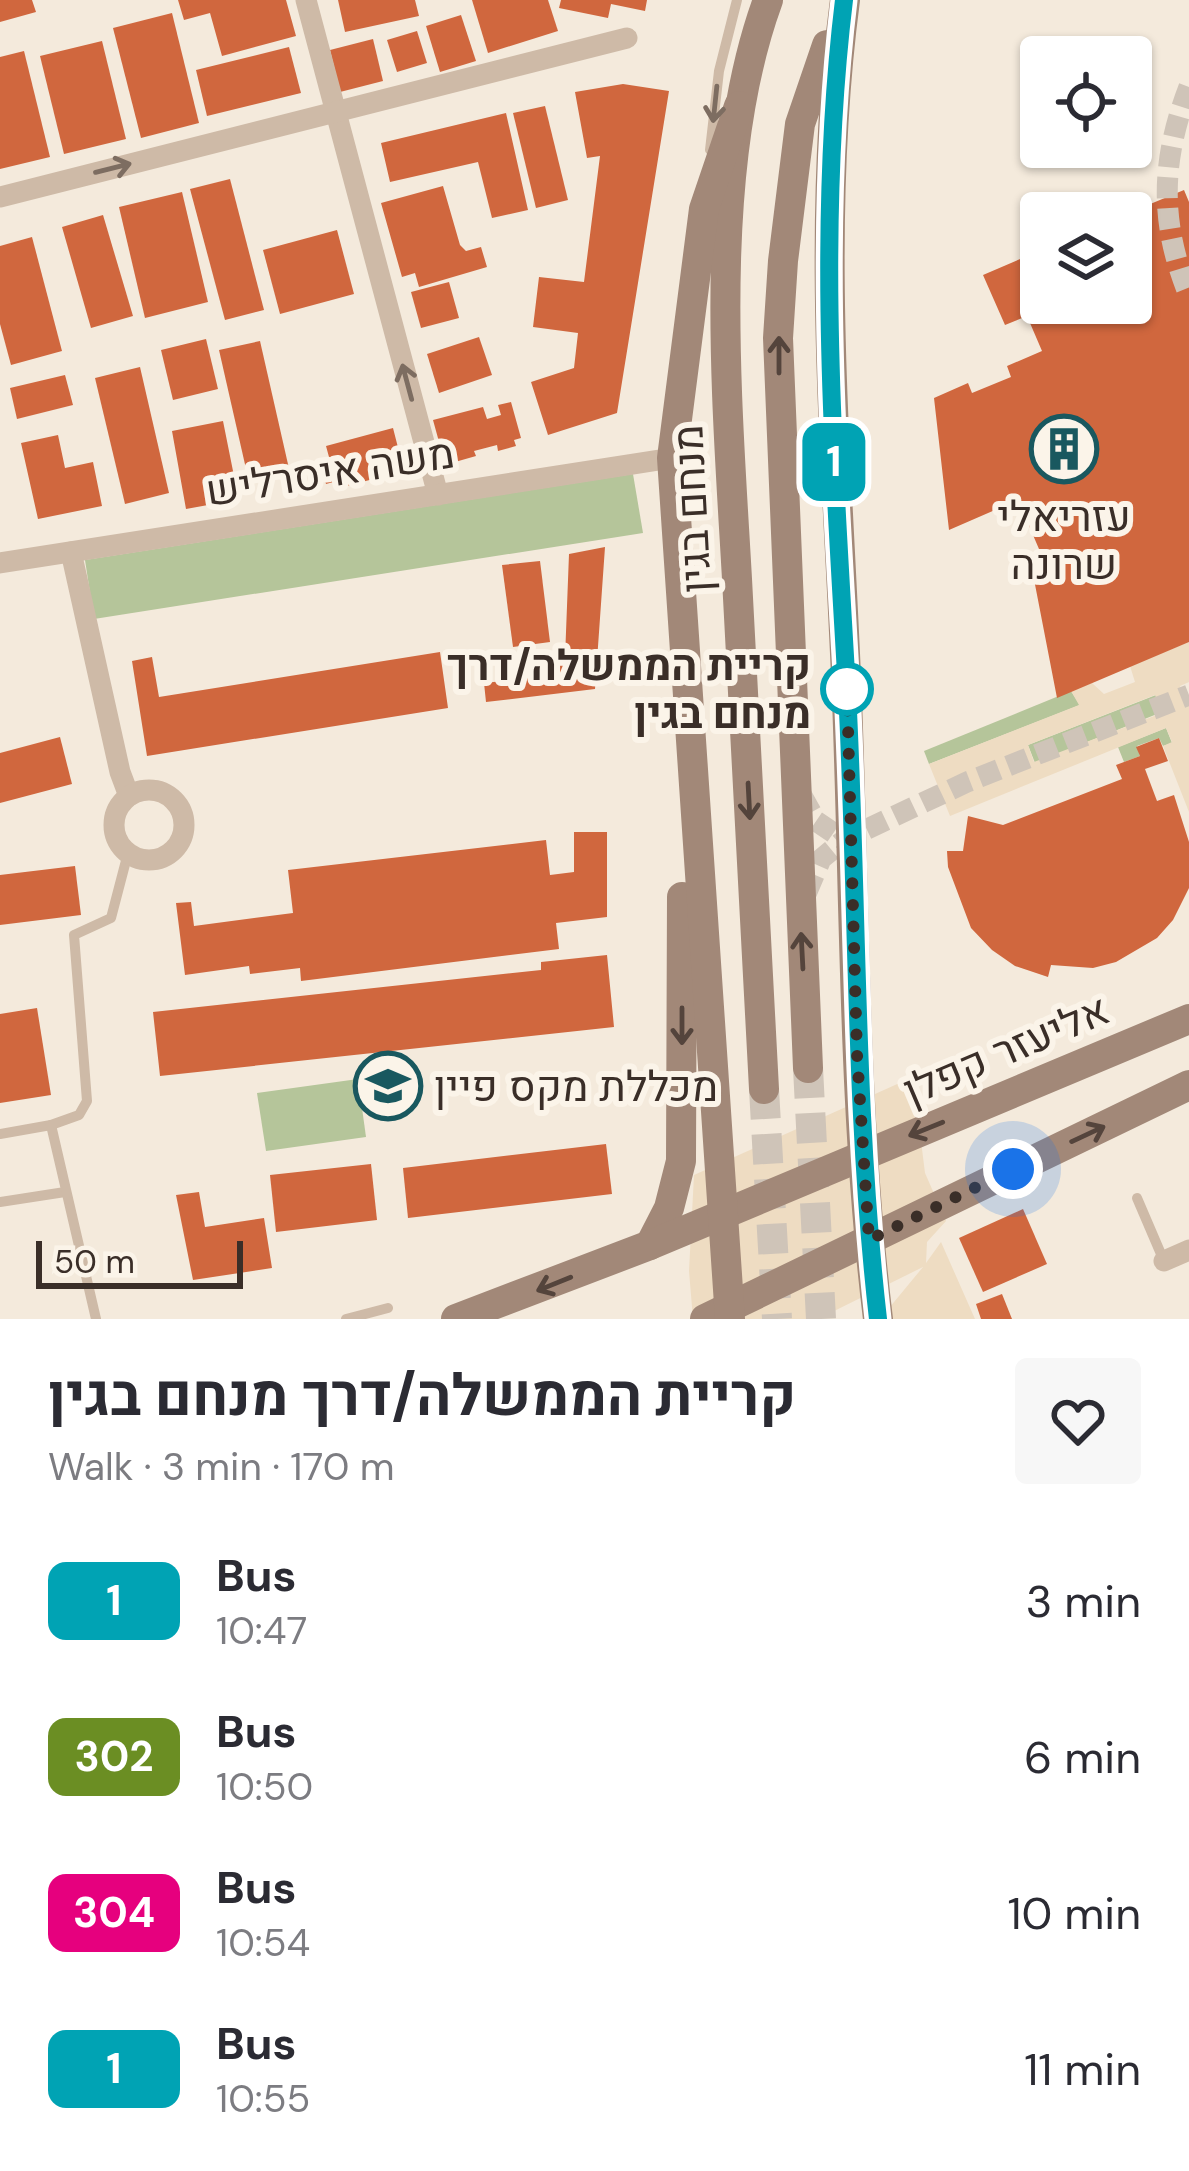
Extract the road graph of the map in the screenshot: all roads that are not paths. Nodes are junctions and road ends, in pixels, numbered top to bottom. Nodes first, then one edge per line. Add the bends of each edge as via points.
1 (306, 0) edge
2 (737, 0) edge
3 (768, 0) edge
4 (844, 0) edge
5 (627, 38) dead end
6 (739, 106) junction
7 (334, 112) junction
8 (0, 197) edge
9 (704, 209) junction
10 (672, 458) junction
11 (437, 495) junction
12 (70, 552) junction
13 (0, 562) edge
14 (684, 657) junction
15 (130, 796) junction
16 (128, 853) junction
17 (1189, 1019) edge
18 (808, 1068) tunnel mouth
19 (1189, 1085) edge
20 (764, 1090) tunnel mouth
21 (51, 1125) junction
22 (0, 1134) edge
23 (861, 1155) junction
24 (65, 1192) junction
25 (1137, 1198) dead end
26 (0, 1202) edge
27 (722, 1215) junction
28 (869, 1240) junction
29 (650, 1245) junction
30 (1189, 1250) edge
31 (1164, 1261) joint
32 (388, 1308) dead end
33 (722, 1316) edge
34 (96, 1319) edge
35 (346, 1319) edge
36 (456, 1319) edge
37 (878, 1319) edge

1 - 7 street
2 -> 9 lane via 718,71
3 - 6 main road, מנחם בגין
18 -> 4 main road via 778,338 800,124
4 - 23 main road via 828,232
5 - 7 street
6 - 9 main road
6 -> 20 main road, מנחם בגין via 729,212 730,432
8 -> 7 street
11 -> 7 street
9 - 10 main road
10 - 11 street, משה איסרליש
10 - 14 main road
11 - 12 street, משה איסרליש
12 - 13 street, משה איסרליש
12 - 15 street
14 - 27 main road
14 -> 29 main road via 681,1161
15 - 16 street via 115,829
15 - 16 street via 168,796 184,822 179,843 164,857
16 - 21 lane via 111,918 74,935 87,1101 79,1115
17 -> 23 main road, אליעזר קפלן
28 -> 19 main road
21 - 22 lane
21 - 24 lane
23 - 27 main road, אליעזר קפלן
23 - 28 main road
24 - 26 lane
24 - 34 lane
25 - 31 lane
27 - 29 main road, אליעזר קפלן
27 - 33 main road
28 - 33 main road
28 - 37 main road
29 -> 36 main road, אליעזר קפלן
30 - 31 street
32 - 35 lane

